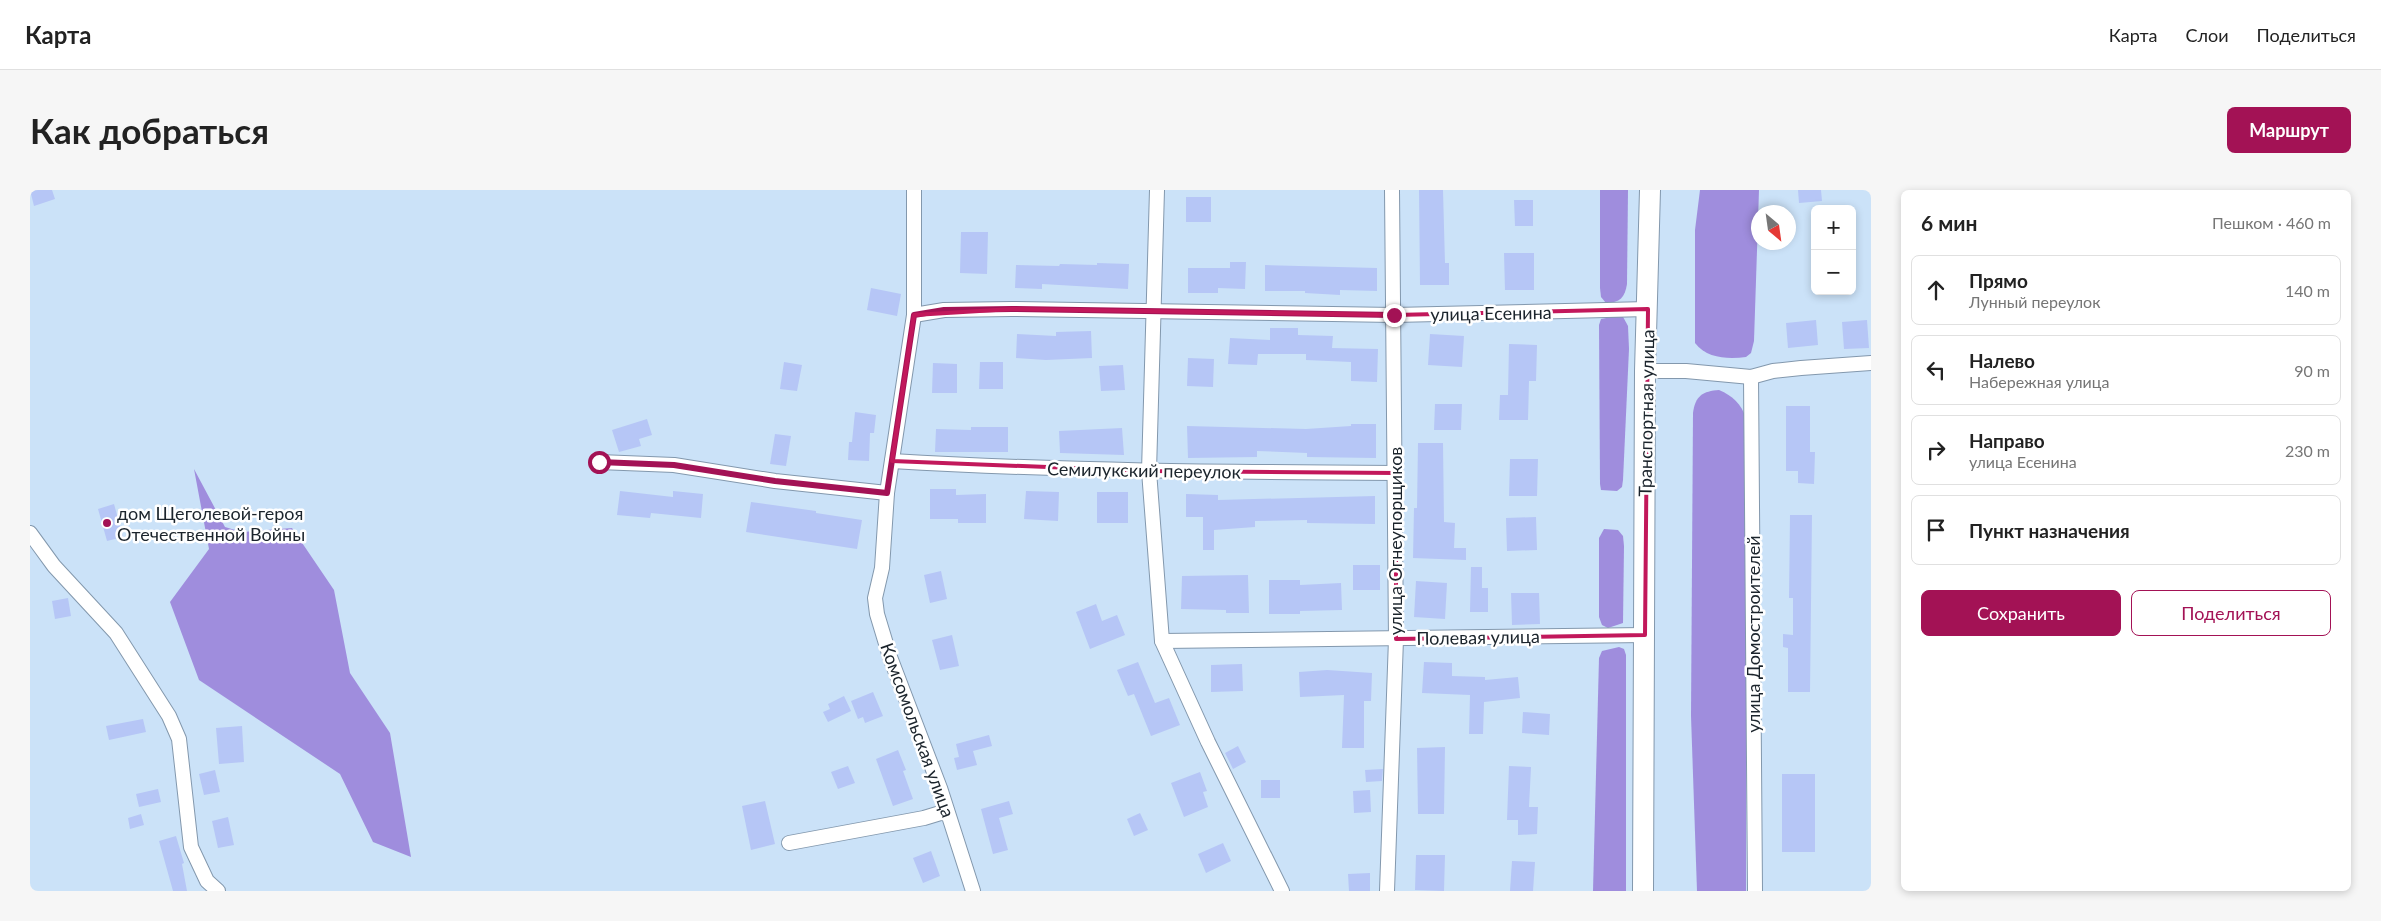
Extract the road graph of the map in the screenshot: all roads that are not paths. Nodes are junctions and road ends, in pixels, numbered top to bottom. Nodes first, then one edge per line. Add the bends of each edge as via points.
1 (914, 190) edge
2 (1157, 190) edge
3 (1392, 190) edge
4 (1650, 190) edge
5 (1648, 309) junction
6 (1154, 312) junction
7 (914, 315) junction
8 (1394, 315) junction
9 (1871, 363) edge
10 (1646, 370) junction
11 (1751, 378) junction
12 (892, 461) junction
13 (599, 462) dead end
14 (1149, 471) junction
15 (1396, 473) junction
16 (887, 493) junction
17 (30, 532) edge
18 (1644, 635) junction
19 (1396, 639) junction
20 (1162, 641) junction
21 (947, 811) junction
22 (789, 844) dead end
23 (218, 891) edge
24 (973, 891) edge
25 (1282, 891) edge
26 (1387, 891) edge
27 (1643, 891) edge
28 (1755, 891) edge

1 - 7 street, Комсомольская улица
2 - 6 street
3 - 8 street, улица Огнеупорщиков
4 - 5 main road, Транспортная улица
5 - 8 street, улица Есенина
5 - 10 main road, Транспортная улица
6 - 7 street, улица Есенина via 974,309
6 - 8 street, улица Есенина
6 - 14 street
7 - 12 street, Комсомольская улица
8 - 15 street, улица Огнеупорщиков
9 - 11 street via 1773,371
10 - 11 street
10 - 18 main road, Транспортная улица
11 - 28 street, улица Домостроителей
12 - 14 street, Семилукский переулок
12 - 16 street, Комсомольская улица
13 - 16 street via 674,465 775,481
14 - 15 street, Семилукский переулок
14 - 20 street
15 - 19 street, улица Огнеупорщиков
16 - 21 street, Комсомольская улица via 882,568 874,598 877,614
17 - 23 street via 54,566 116,633 169,716 179,739 191,847 208,881
18 - 19 street, Полевая улица
18 - 27 main road, Транспортная улица
19 - 20 street, Полевая улица
19 - 26 street, улица Огнеупорщиков
20 - 25 street
21 - 22 street
21 - 24 street, Комсомольская улица

